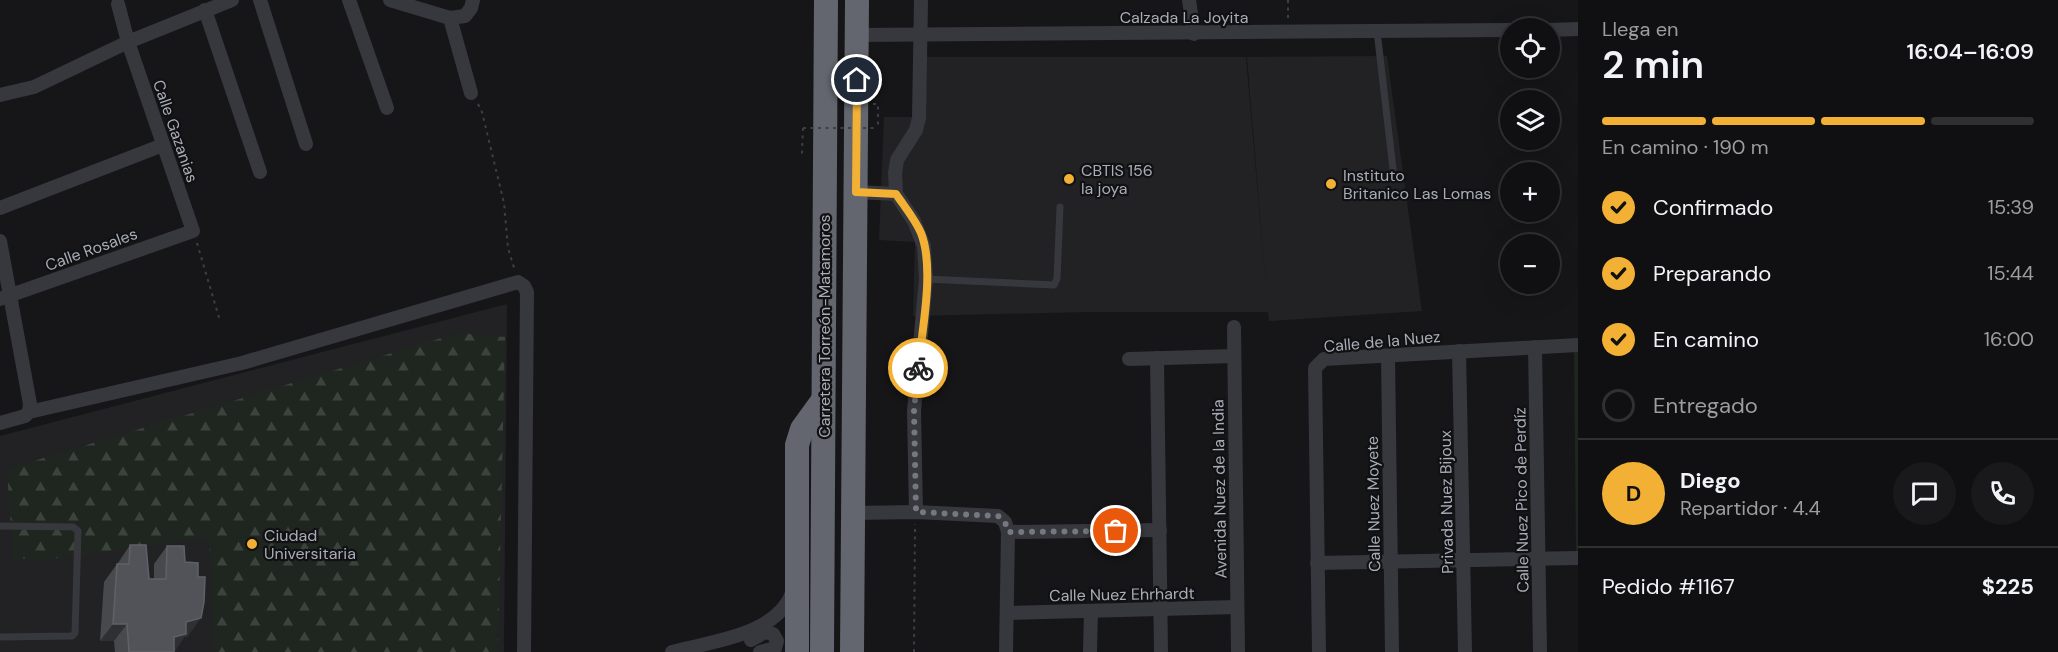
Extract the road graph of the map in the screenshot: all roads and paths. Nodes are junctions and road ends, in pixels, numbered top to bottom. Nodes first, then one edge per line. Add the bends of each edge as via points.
1 (232, 0) edge
2 (260, 0) edge
3 (349, 0) edge
4 (390, 0) edge
5 (826, 0) edge
6 (840, 0) edge
7 (857, 0) edge
8 (921, 0) edge
9 (1189, 0) edge
10 (1288, 0) edge
11 (118, 4) dead end
12 (472, 4) edge
13 (205, 10) junction
14 (450, 18) junction
15 (1578, 29) edge
16 (1500, 30) edge
17 (1560, 30) edge
18 (1377, 31) junction
19 (1289, 32) junction
20 (1194, 34) junction
21 (857, 35) junction
22 (921, 35) junction
23 (128, 42) junction
24 (471, 93) joint
25 (0, 95) edge
26 (387, 108) dead end
27 (803, 128) dead end
28 (878, 128) dead end
29 (306, 144) dead end
30 (164, 145) junction
31 (1392, 169) dead end
32 (260, 172) dead end
33 (856, 192) junction
34 (896, 194) junction
35 (1060, 207) dead end
36 (0, 208) edge
37 (193, 231) junction
38 (0, 241) edge
39 (926, 279) junction
40 (518, 282) junction
41 (5, 297) edge
42 (220, 321) dead end
43 (1234, 327) dead end
44 (1578, 345) edge
45 (1534, 347) junction
46 (1460, 351) junction
47 (1234, 356) junction
48 (1388, 356) junction
49 (1157, 358) junction
50 (1130, 359) dead end
51 (823, 400) junction
52 (29, 412) junction
53 (0, 423) edge
54 (916, 512) junction
55 (853, 513) junction
56 (1006, 525) junction
57 (0, 526) edge
58 (1160, 530) junction
59 (1578, 558) edge
60 (1538, 559) junction
61 (1464, 560) junction
62 (1390, 562) junction
63 (1317, 563) junction
64 (797, 577) junction
65 (1237, 608) junction
66 (1161, 610) junction
67 (1091, 611) junction
68 (1007, 613) junction
69 (0, 637) edge
70 (724, 638) junction
71 (524, 652) edge
72 (672, 652) edge
73 (760, 652) edge
74 (797, 652) edge
75 (822, 652) edge
76 (852, 652) edge
77 (915, 652) edge
78 (1006, 652) edge
79 (1090, 652) edge
80 (1161, 652) edge
81 (1238, 652) edge
82 (1319, 652) edge
83 (1392, 652) edge
84 (1465, 652) edge
85 (1540, 652) edge

1 - 13 street
2 - 29 street
3 - 26 street
4 - 14 street
5 - 51 highway, Carretera Torreón-Matamoros
6 - 21 highway via 843,23
7 - 21 highway
8 - 22 street
9 - 20 street
10 - 19 path
11 - 23 street, Calle Gazanias
12 - 14 street via 465,16
13 - 23 street
13 - 32 street
14 - 24 street
15 - 17 street
16 - 18 street, Calzada La Joyita
18 - 19 street, Calzada La Joyita
18 - 31 lane
19 - 20 street, Calzada La Joyita
20 - 22 street, Calzada La Joyita
21 - 22 street, Calzada La Joyita
21 - 33 highway
22 - 34 street via 919,118 897,160
23 - 25 street via 34,87
23 - 30 street, Calle Gazanias
24 - 40 path via 482,112
27 - 28 path, bridge
30 - 36 street
30 - 37 street, Calle Gazanias
33 - 34 street
33 - 55 highway
34 - 39 street via 920,232
35 - 39 lane via 1058,279 1054,285
37 - 41 street, Calle Rosales
37 - 42 path
38 - 41 street
39 - 54 street via 914,411
40 - 52 street via 242,363
40 - 71 street via 527,292
41 - 52 street
43 - 47 street, Avenida Nuez de la India
44 - 45 street, Calle de la Nuez
45 - 46 street, Calle de la Nuez
45 - 60 street, Calle Nuez Pico de Perdíz
46 - 48 street, Calle de la Nuez
46 - 61 street, Privada Nuez Bijoux
47 - 49 street
47 - 65 street, Avenida Nuez de la India
48 - 62 street, Calle Nuez Moyete
48 - 63 street, Calle de la Nuez via 1324,359 1315,368
49 - 50 street
49 - 58 street
51 - 64 highway via 802,429 797,445
51 - 75 highway, Carretera Torreón-Matamoros
52 - 53 street
54 - 55 street
54 - 56 street via 998,516
54 - 77 path
55 - 76 highway
56 - 58 street
56 - 68 street
57 - 69 lane via 74,527 78,531 75,633
58 - 66 street
59 - 60 street
60 - 61 street
60 - 85 street, Calle Nuez Pico de Perdíz
61 - 62 street
61 - 84 street, Privada Nuez Bijoux
62 - 63 street
62 - 83 street, Calle Nuez Moyete
63 - 82 street, Calle de la Nuez
64 - 70 street via 789,601 776,616 750,631
64 - 74 highway
65 - 66 street, Calle Nuez Ehrhardt
65 - 81 street, Avenida Nuez de la India
66 - 67 street, Calle Nuez Ehrhardt
66 - 80 street
67 - 68 street, Calle Nuez Ehrhardt
67 - 79 street
68 - 78 street
70 - 72 street
70 - 73 street via 738,642 765,632 773,634 775,648

